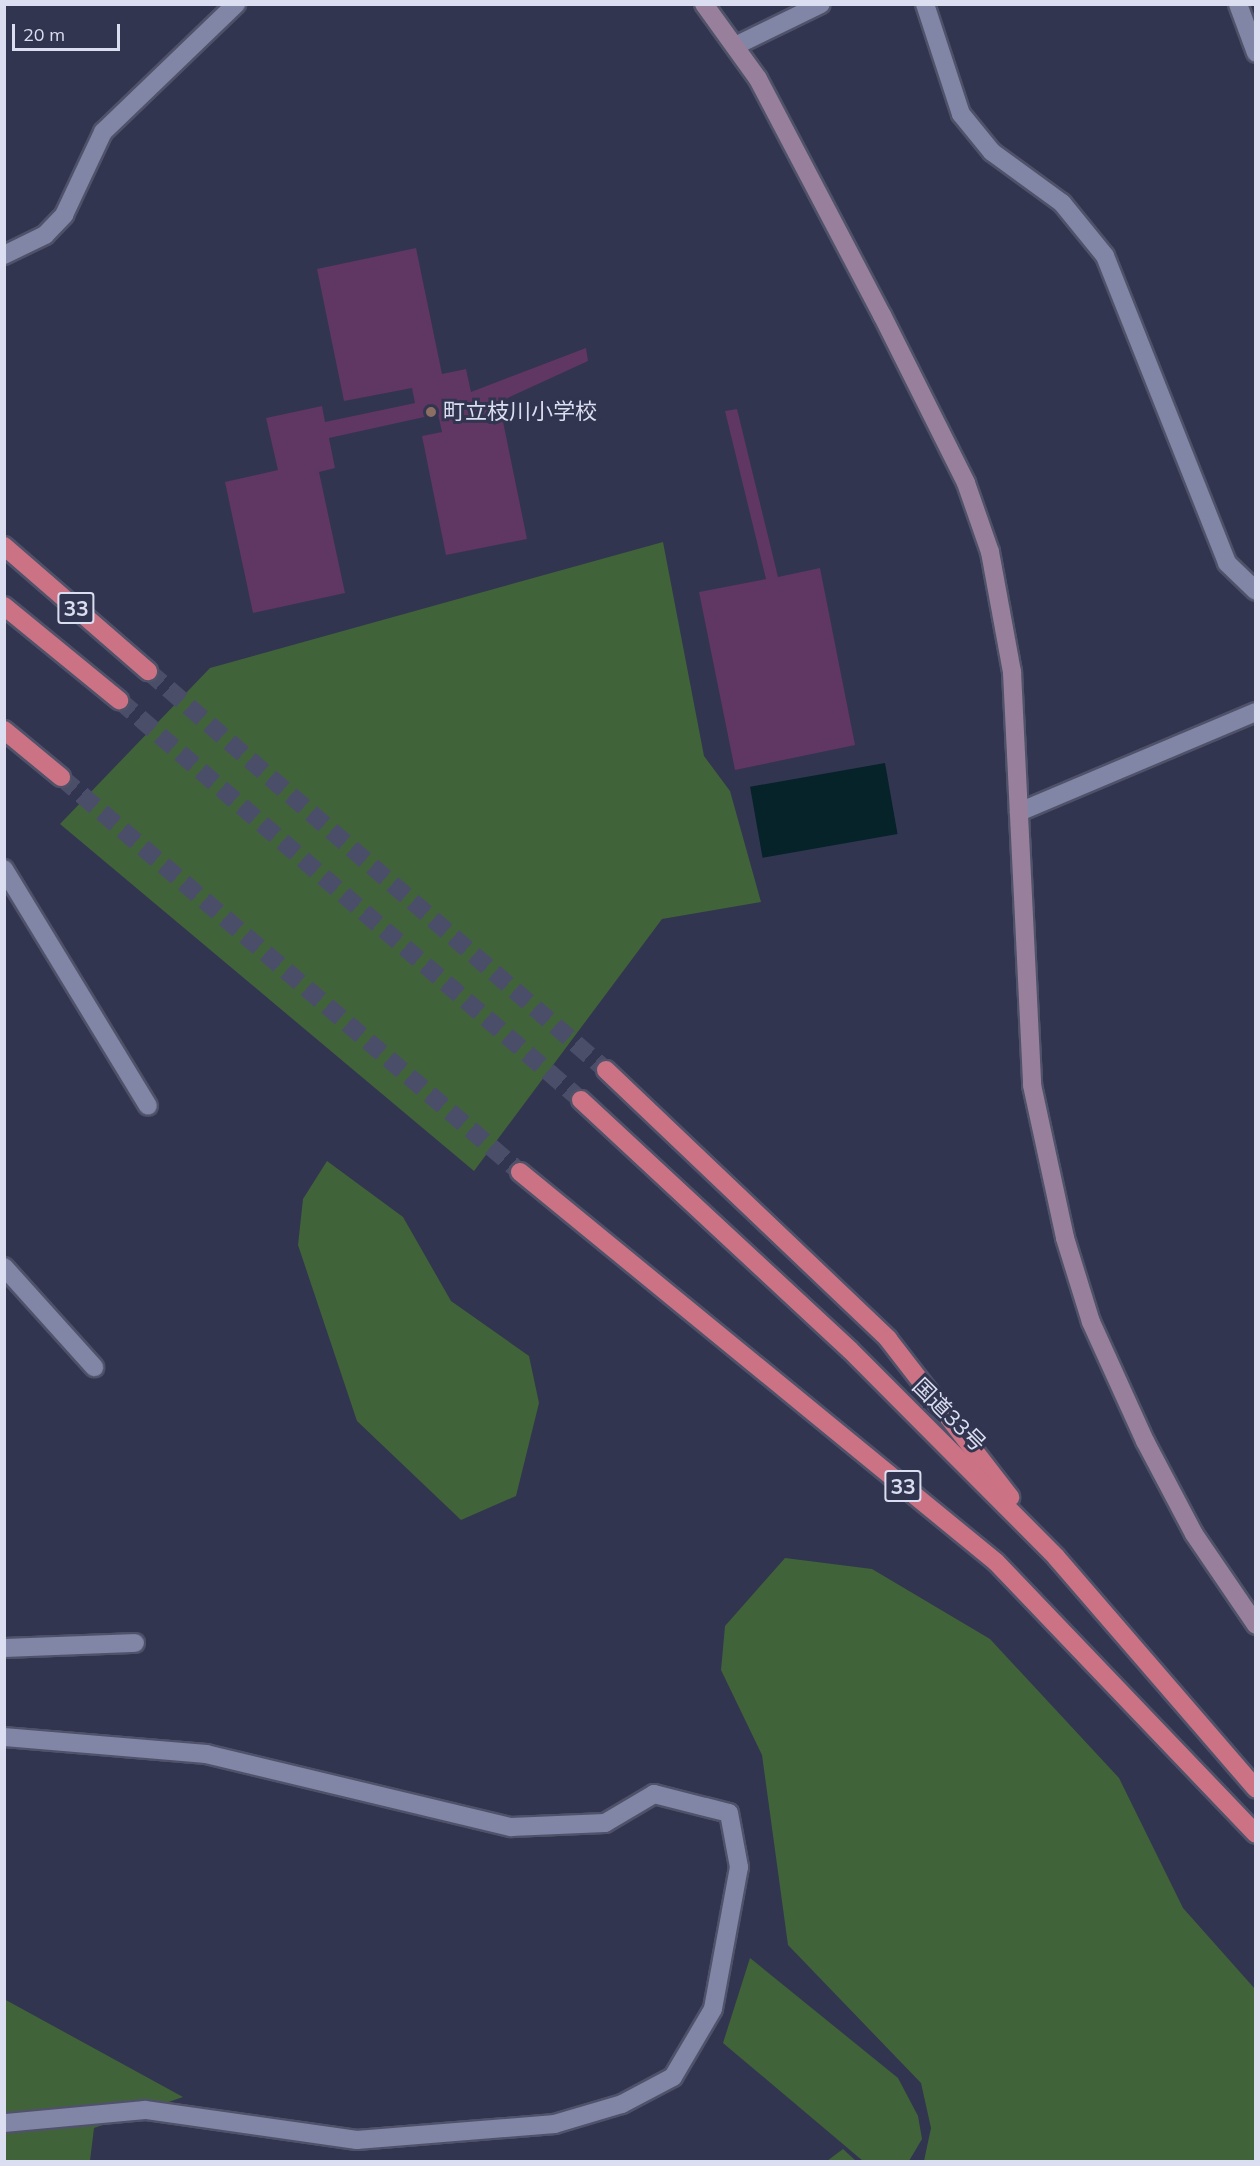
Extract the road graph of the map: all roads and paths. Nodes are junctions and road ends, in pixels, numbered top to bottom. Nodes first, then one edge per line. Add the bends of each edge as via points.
1 (236, 4) edge
2 (704, 4) edge
3 (821, 4) edge
4 (925, 4) edge
5 (1238, 4) edge
6 (737, 45) junction
7 (1256, 52) edge
8 (4, 255) edge
9 (4, 546) edge
10 (1256, 591) edge
11 (4, 606) edge
12 (148, 671) tunnel mouth
13 (119, 700) tunnel mouth
14 (1256, 712) edge
15 (4, 730) edge
16 (61, 777) tunnel mouth
17 (1019, 812) junction
18 (4, 870) edge
19 (606, 1070) tunnel mouth
20 (581, 1100) tunnel mouth
21 (148, 1106) dead end
22 (520, 1172) tunnel mouth
23 (4, 1267) edge
24 (94, 1367) dead end
25 (1056, 1557) junction
26 (1256, 1625) edge
27 (135, 1643) dead end
28 (4, 1648) edge
29 (4, 1737) edge
30 (1256, 1789) edge
31 (1256, 1834) edge
32 (4, 2123) edge

1 - 8 street via 104,132 64,215 45,235
2 - 6 street
3 - 6 street
4 - 10 street via 961,114 992,152 1062,202 1105,256 1227,563
5 - 7 street
6 - 17 street via 966,483 1003,611
9 - 12 highway, 33
11 - 13 highway, 33
14 - 17 street
15 - 16 highway
17 - 26 street via 1032,1085 1065,1238 1091,1322 1145,1441 1194,1534
18 - 21 street
19 - 25 highway, 33 via 888,1339
20 - 25 highway, 国道33号 / 33 via 850,1350
22 - 31 highway, 33 via 996,1562
23 - 24 street
25 - 30 highway, 国道33号 / 33
27 - 28 street
29 - 32 street via 206,1754 511,1827 605,1823 654,1794 729,1813 739,1866 713,2009 673,2077 622,2104 555,2124 357,2140 145,2110

